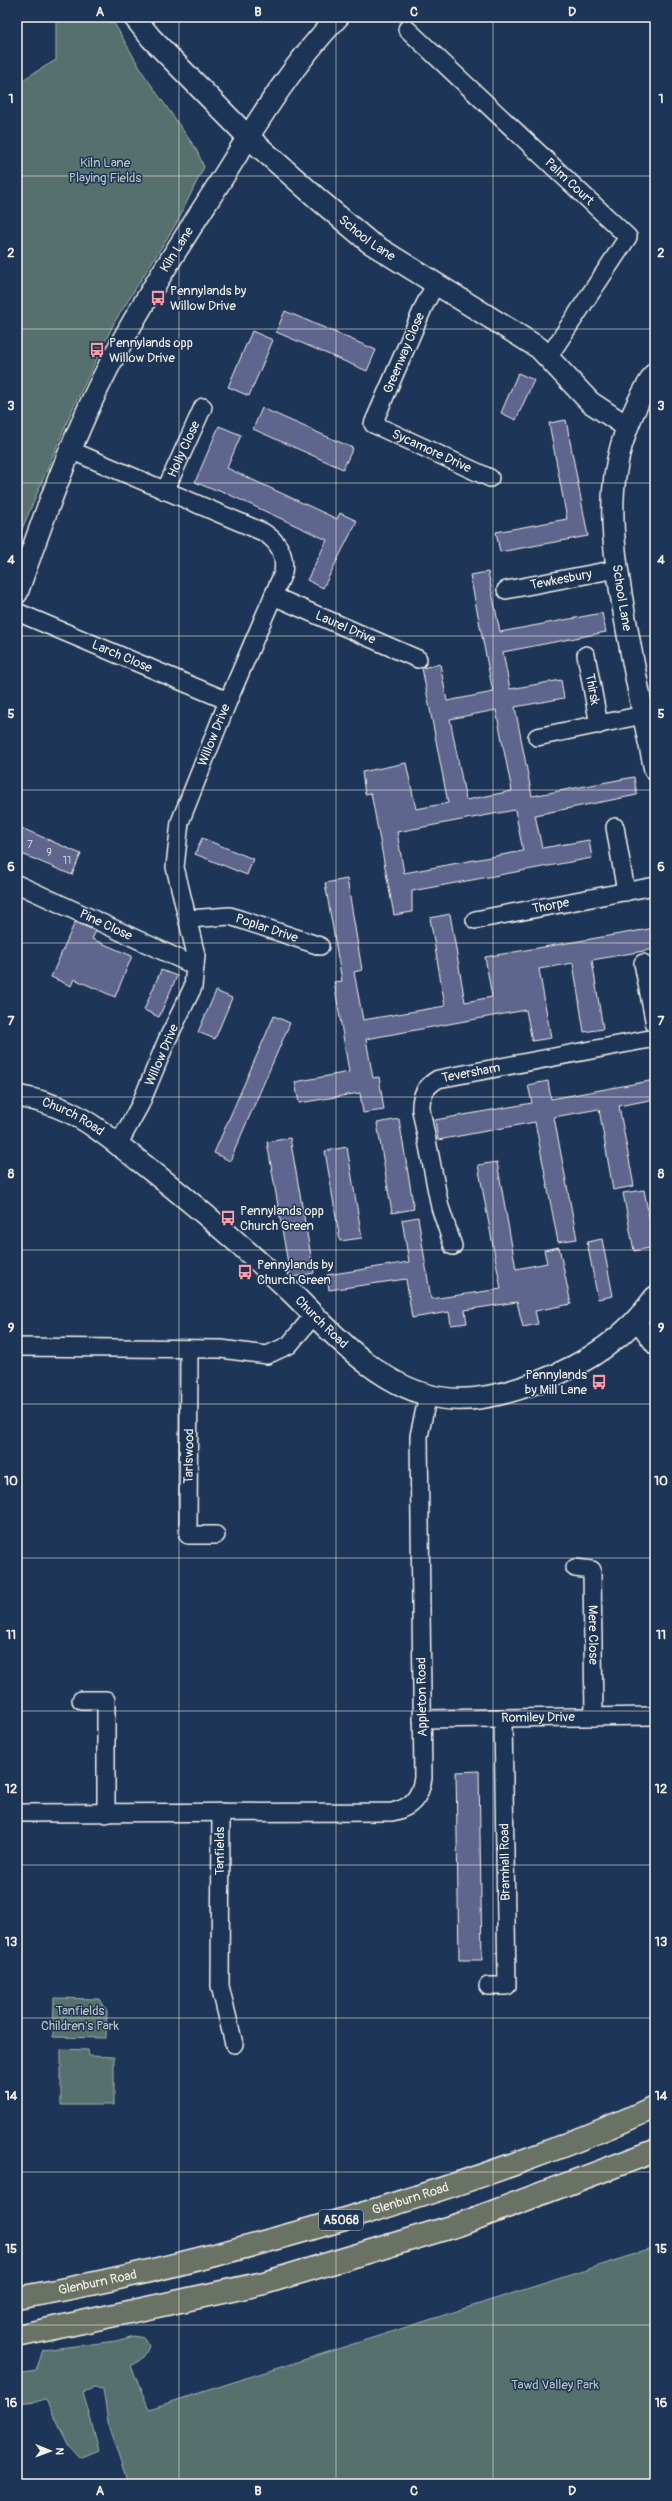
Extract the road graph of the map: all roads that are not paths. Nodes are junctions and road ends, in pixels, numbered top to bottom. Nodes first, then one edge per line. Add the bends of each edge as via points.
1 (134, 17) edge
2 (338, 17) edge
3 (407, 29) dead end
4 (247, 136) junction
5 (436, 283) junction
6 (549, 356) junction
7 (655, 373) edge
8 (203, 407) dead end
9 (373, 424) joint
10 (626, 426) junction
11 (70, 450) junction
12 (490, 478) dead end
13 (166, 491) junction
14 (617, 569) junction
15 (506, 590) dead end
16 (17, 593) edge
17 (273, 596) junction
18 (17, 612) edge
19 (586, 655) dead end
20 (418, 659) dead end
21 (228, 701) junction
22 (643, 715) junction
23 (599, 725) junction
24 (537, 737) dead end
25 (655, 770) edge
26 (615, 826) dead end
27 (17, 884) edge
28 (655, 886) edge
29 (626, 892) junction
30 (188, 919) junction
31 (475, 920) dead end
32 (320, 946) dead end
33 (643, 963) dead end
34 (195, 966) junction
35 (655, 1025) edge
36 (655, 1038) edge
37 (17, 1096) edge
38 (118, 1145) junction
39 (453, 1246) dead end
40 (655, 1297) edge
41 (314, 1316) junction
42 (636, 1320) junction
43 (655, 1346) edge
44 (17, 1347) edge
45 (189, 1348) junction
46 (428, 1395) junction
47 (216, 1535) dead end
48 (575, 1568) dead end
49 (81, 1700) dead end
50 (655, 1716) edge
51 (594, 1717) junction
52 (422, 1719) junction
53 (503, 1719) junction
54 (221, 1812) junction
55 (17, 1813) edge
56 (106, 1814) junction
57 (488, 1986) dead end
58 (234, 2044) dead end
59 (655, 2107) edge
60 (655, 2151) edge
61 (17, 2298) edge
62 (17, 2336) edge

1 - 4 street, School Lane via 151,38
2 - 4 street, Kiln Lane via 287,78
3 - 6 street, Palm Court via 628,237
4 - 5 street, School Lane via 369,242
4 - 11 street, Kiln Lane via 132,324
5 - 6 street, School Lane via 525,338
5 - 9 street, Greenway Close
6 - 10 street, School Lane via 590,402
7 - 10 street, School Lane via 641,394
8 - 13 street, Holly Close
9 - 12 street, Sycamore Drive
10 - 14 street, School Lane via 612,489 612,537
11 - 13 street, Willow Drive
11 - 16 street, Kiln Lane
13 - 17 street, Willow Drive via 271,537 283,553 285,563
14 - 15 street, Tewkesbury
14 - 22 street, School Lane
17 - 20 street, Laurel Drive
17 - 21 street, Willow Drive
18 - 21 street, Larch Close
19 - 23 street, Thirsk
21 - 30 street, Willow Drive via 180,822 175,867
22 - 23 street, Thirsk
22 - 25 street, School Lane
23 - 24 street, Thirsk
26 - 29 street
27 - 34 street, Pine Close
28 - 29 street, Thorpe
29 - 31 street, Thorpe
30 - 32 street, Poplar Drive via 230,916
30 - 34 street, Willow Drive via 196,955
33 - 35 street
34 - 38 street, Willow Drive via 193,987 167,1040 143,1099
36 - 39 street, Teversham via 438,1078 431,1083 423,1094 421,1110 440,1207
37 - 38 street, Church Road via 48,1103 71,1112
38 - 41 street, Church Road via 197,1206
40 - 42 street
41 - 45 street via 289,1345 273,1354
41 - 46 street, Church Road via 380,1372 396,1382
42 - 43 street
42 - 46 street, Church Road via 621,1335 586,1360 524,1387 461,1399
44 - 45 street
45 - 47 street, Tarlswood via 188,1535
46 - 52 street, Appleton Road via 419,1436 418,1477
48 - 51 street, Mere Close via 592,1570
49 - 56 street via 106,1700
50 - 51 street, Romiley Drive
51 - 53 street, Romiley Drive
52 - 53 street, Romiley Drive
52 - 54 street, Appleton Road via 422,1789 418,1797 402,1810 310,1814
53 - 57 street, Bramhall Road via 507,1986
54 - 56 street, Tanfields
54 - 58 street, Tanfields via 220,1986
55 - 56 street, Tanfields
59 - 61 main road, Glenburn Road / A5068 via 544,2152 424,2195 248,2248
60 - 62 main road via 458,2225 264,2283

